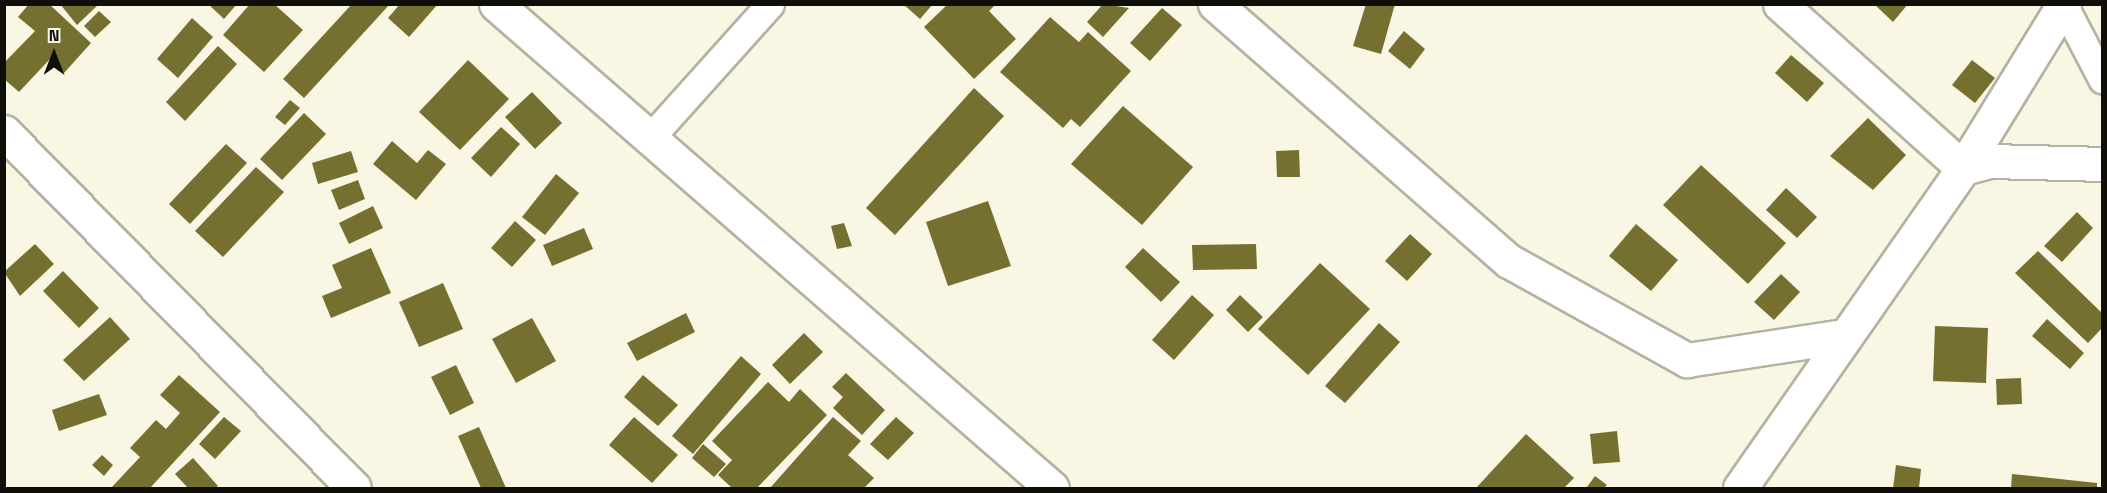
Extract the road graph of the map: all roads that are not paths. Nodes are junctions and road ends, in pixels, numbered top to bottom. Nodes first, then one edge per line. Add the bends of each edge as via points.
1 (496, 4) edge
2 (770, 4) edge
3 (1215, 4) edge
4 (1779, 4) edge
5 (2063, 5) edge
6 (2103, 79) edge
7 (4, 132) edge
8 (649, 139) junction
9 (2103, 164) edge
10 (1963, 168) junction
11 (1843, 336) junction
12 (354, 489) edge
13 (1052, 489) edge
14 (1740, 489) edge

1 - 8 street
2 - 8 lane
3 - 11 street via 1509,261 1687,360
4 - 10 street
5 - 6 lane
5 - 10 street
7 - 12 street
8 - 13 street
9 - 10 street via 1990,161
10 - 11 street
11 - 14 street

